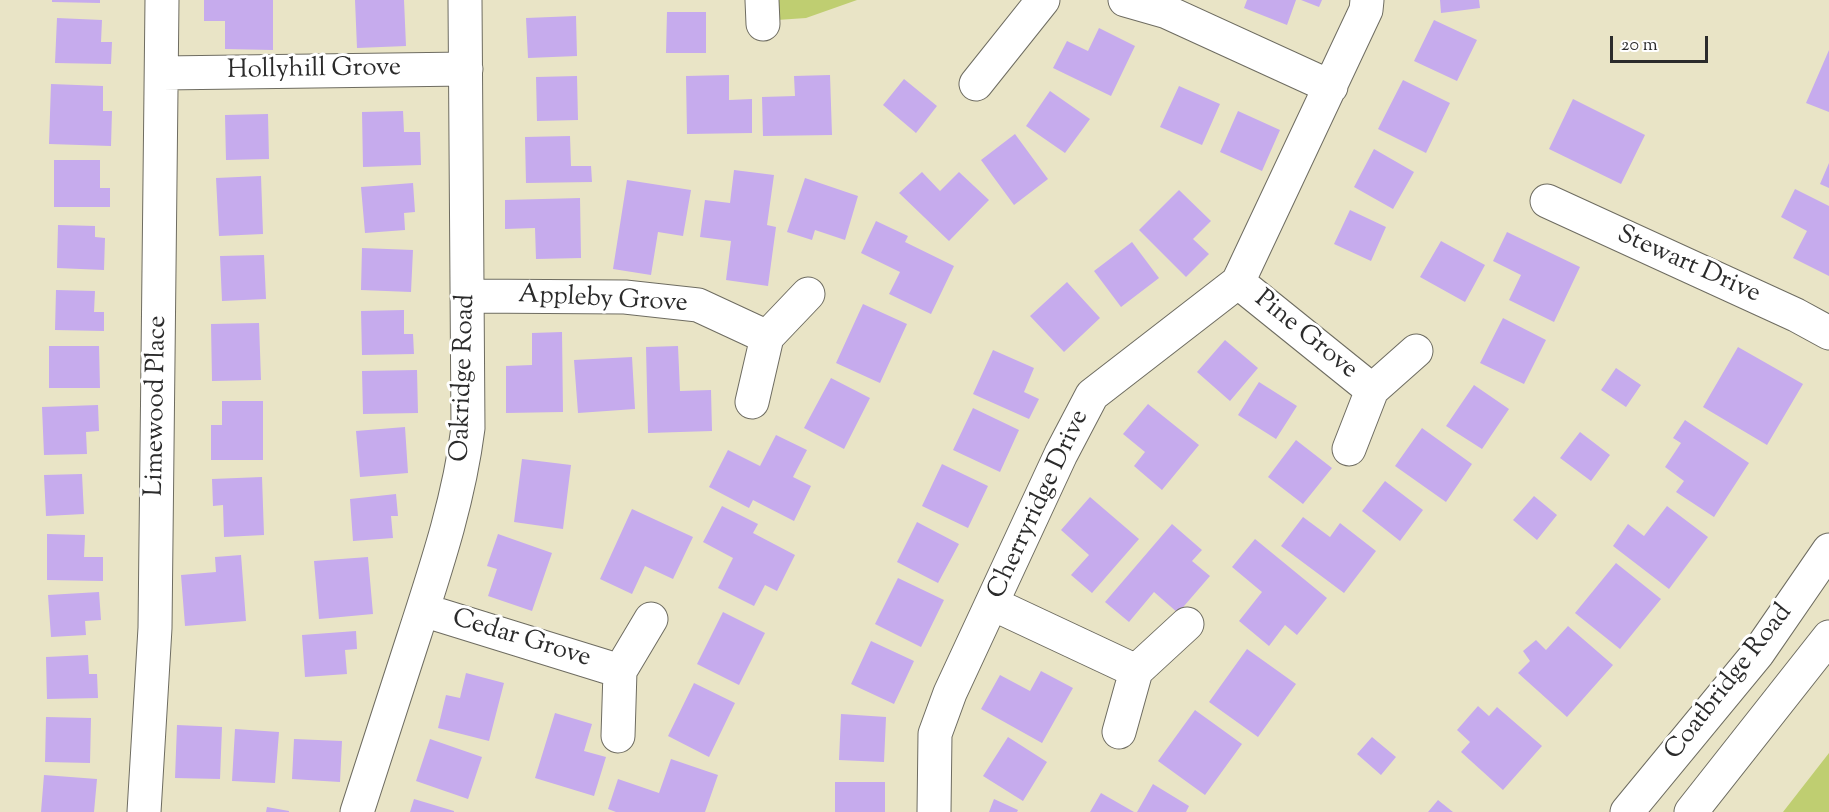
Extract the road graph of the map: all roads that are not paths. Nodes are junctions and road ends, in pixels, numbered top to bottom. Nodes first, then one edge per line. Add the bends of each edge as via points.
1 (162, 0) edge
2 (465, 0) edge
3 (1042, 0) edge
4 (1125, 0) edge
5 (1367, 0) edge
6 (466, 69) junction
7 (163, 73) junction
8 (976, 84) dead end
9 (1331, 87) junction
10 (1547, 201) dead end
11 (1238, 282) junction
12 (808, 294) dead end
13 (468, 296) junction
14 (1829, 333) edge
15 (767, 337) junction
16 (1416, 351) dead end
17 (1372, 390) junction
18 (752, 402) dead end
19 (1349, 449) dead end
20 (1829, 550) edge
21 (993, 604) junction
22 (423, 610) junction
23 (651, 619) dead end
24 (1187, 624) dead end
25 (1829, 637) edge
26 (620, 671) junction
27 (1136, 671) junction
28 (1119, 732) dead end
29 (618, 736) dead end
30 (144, 812) edge
31 (357, 812) edge
32 (934, 812) edge
33 (1627, 812) edge
34 (1691, 812) edge

1 - 7 street, Limewood Place
2 - 6 street, Oakridge Road
3 - 8 street
4 - 9 street via 1167,12
5 - 9 street, Cherryridge Drive
6 - 7 street, Hollyhill Grove
6 - 13 street, Oakridge Road
7 - 30 street, Limewood Place via 154,628
9 - 11 street, Cherryridge Drive
10 - 14 street, Stewart Drive
11 - 17 street, Pine Grove
11 - 21 street, Cherryridge Drive via 1092,395
12 - 15 street
13 - 15 street, Appleby Grove via 625,297 698,305
13 - 22 street, Oakridge Road via 468,428 464,463 458,496
15 - 18 street
16 - 17 street, Pine Grove
17 - 19 street, Pine Grove
20 - 33 street, Coatbridge Road via 1758,653
21 - 27 street
21 - 32 street, Cherryridge Drive via 950,693 935,734
22 - 26 street, Cedar Grove
22 - 31 street, Oakridge Road
23 - 26 street, Cedar Grove
24 - 27 street
25 - 34 street, Coatbridge Road
26 - 29 street, Cedar Grove
27 - 28 street

